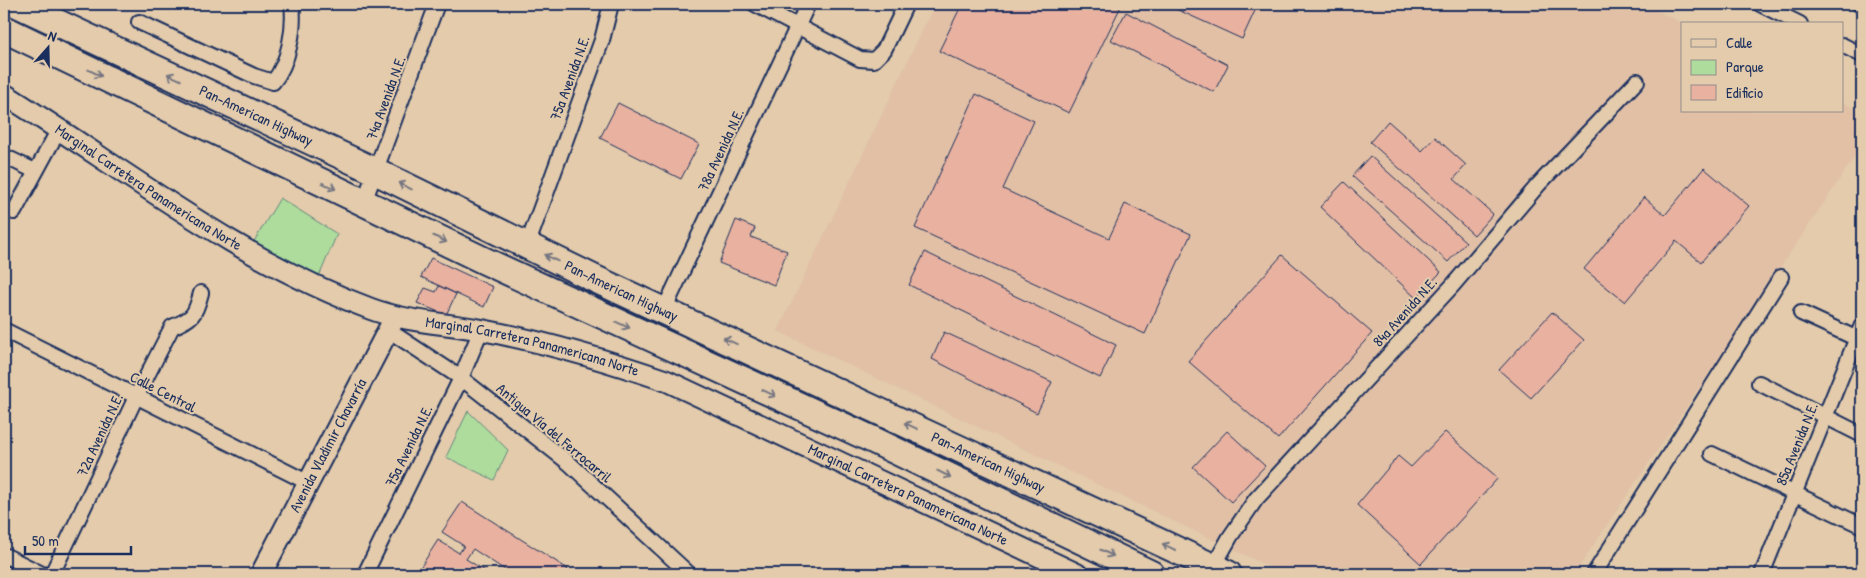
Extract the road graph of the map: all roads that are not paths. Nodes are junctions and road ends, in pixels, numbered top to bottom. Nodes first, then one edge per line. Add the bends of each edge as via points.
1 (17, 4) edge
2 (292, 4) edge
3 (437, 4) edge
4 (611, 4) edge
5 (754, 4) edge
6 (808, 4) edge
7 (906, 4) edge
8 (1760, 4) edge
9 (139, 22) dead end
10 (1796, 22) edge
11 (798, 25) junction
12 (4, 29) edge
13 (1844, 46) edge
14 (1862, 55) edge
15 (1637, 80) dead end
16 (4, 94) edge
17 (59, 128) junction
18 (4, 156) edge
19 (35, 171) junction
20 (377, 172) junction
21 (364, 202) junction
22 (14, 212) dead end
23 (527, 246) junction
24 (1781, 276) dead end
25 (201, 293) dead end
26 (664, 310) junction
27 (1801, 314) dead end
28 (392, 323) junction
29 (4, 330) edge
30 (481, 330) junction
31 (1860, 335) edge
32 (461, 378) junction
33 (1759, 382) dead end
34 (136, 397) junction
35 (1825, 417) junction
36 (1862, 435) edge
37 (1712, 454) dead end
38 (309, 483) junction
39 (1794, 494) junction
40 (1862, 526) edge
41 (4, 555) edge
42 (1217, 572) edge
43 (42, 574) edge
44 (52, 574) edge
45 (261, 574) edge
46 (365, 574) edge
47 (689, 574) edge
48 (1077, 574) edge
49 (1151, 574) edge
50 (1594, 574) edge
51 (1763, 574) edge

20 -> 1 highway, Pan-American Highway
2 - 9 street via 293,16 283,70 273,82
3 - 20 street, 74a Avenida N.E.
4 - 23 street, 75a Avenida N.E. via 602,40
5 - 11 street
6 - 11 street, 78a Avenida N.E.
7 - 11 street via 884,50 874,60 860,59
8 - 10 street
11 - 26 street, 78a Avenida N.E.
12 -> 21 highway, Pan-American Highway
13 - 14 street
15 - 42 street, 84a Avenida N.E. via 1256,499 1230,537
16 - 17 street, Marginal Carretera Panamericana Norte
17 - 19 street
17 - 28 street, Marginal Carretera Panamericana Norte via 238,247 371,309
18 - 19 street
19 - 22 street
20 - 21 street, 74a Avenida N.E.
23 -> 20 highway, Pan-American Highway
21 -> 49 highway, Pan-American Highway
26 -> 23 highway, Pan-American Highway
24 - 50 street
25 - 34 street, 72a Avenida N.E. via 189,321 172,328
42 -> 26 highway, Pan-American Highway
27 - 31 street
28 - 30 street, Marginal Carretera Panamericana Norte
28 - 32 street, Antigua Vía del Ferrocarril
28 - 38 street, Avenida Vladimir Chavarría
29 - 34 street, Calle Central
30 - 32 street, 75a Avenida N.E.
30 - 48 street, Marginal Carretera Panamericana Norte via 600,358 667,381
31 - 35 street, 85a Avenida N.E.
32 - 46 street, 75a Avenida N.E.
32 - 47 street, Antigua Vía del Ferrocarril via 569,463
33 - 35 street
34 - 38 street, Calle Central
34 - 44 street, 72a Avenida N.E.
35 - 36 street
35 - 39 street, 85a Avenida N.E.
37 - 39 street
38 - 45 street, Avenida Vladimir Chavarría
39 - 40 street
39 - 51 street, 85a Avenida N.E.
41 - 43 street

